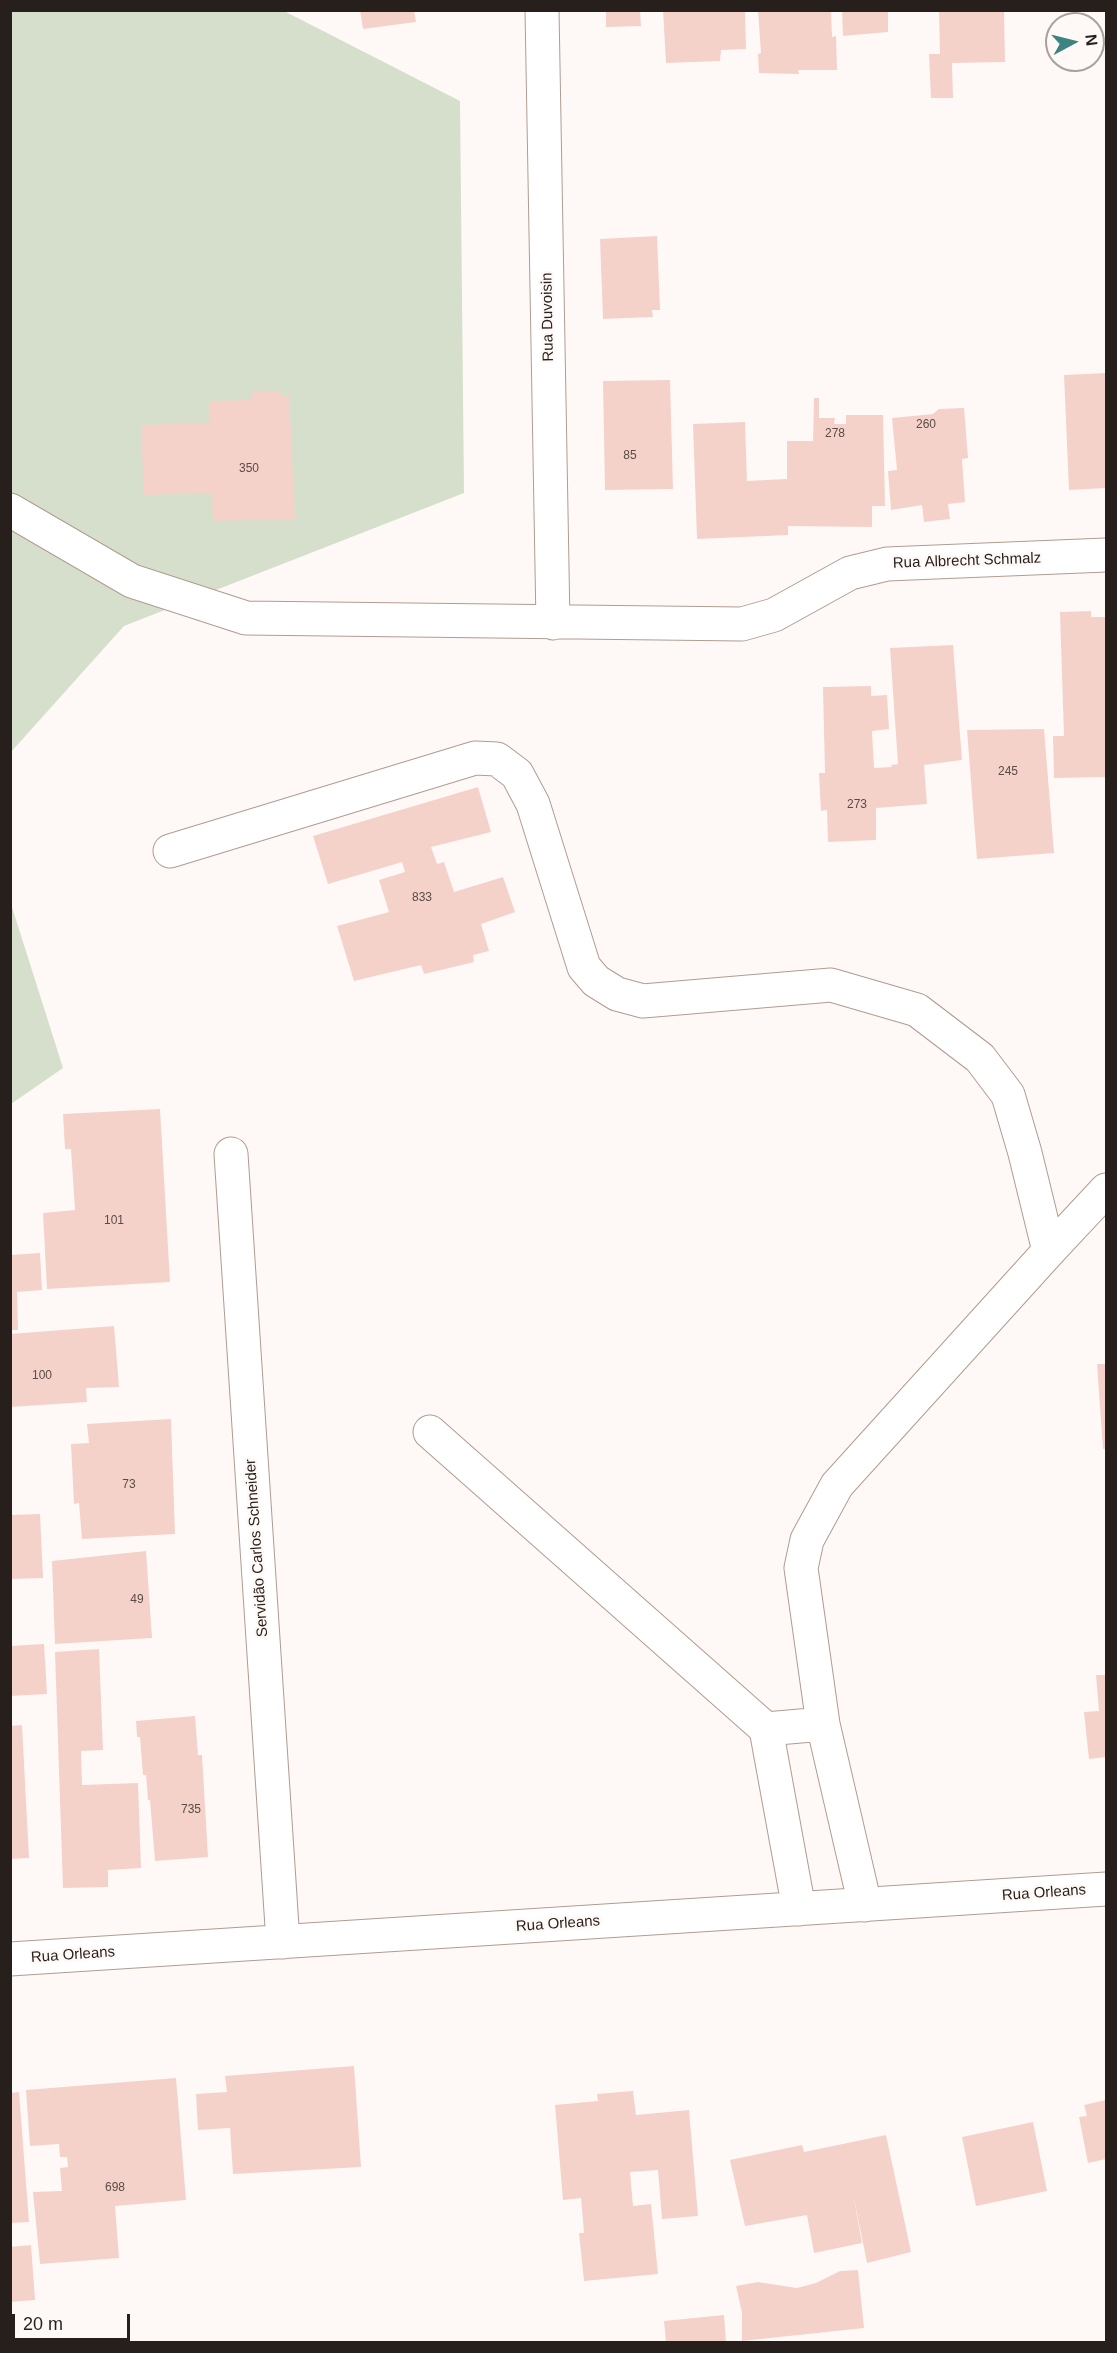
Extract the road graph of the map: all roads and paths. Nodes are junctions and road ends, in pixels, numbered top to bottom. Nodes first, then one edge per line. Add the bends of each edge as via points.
1 (542, 10) edge
2 (10, 510) edge
3 (1107, 555) edge
4 (553, 623) junction
5 (170, 851) dead end
6 (231, 1154) dead end
7 (1107, 1190) edge
8 (1048, 1251) junction
9 (430, 1432) dead end
10 (823, 1724) junction
11 (766, 1729) junction
12 (1107, 1889) edge
13 (866, 1905) junction
14 (799, 1909) junction
15 (282, 1942) junction
16 (10, 1959) edge

1 - 4 street, Rua Duvoisin
2 - 4 street, Rua Albrecht Schmalz via 132,581 246,618
3 - 4 street, Rua Albrecht Schmalz via 887,564 850,573 774,615 742,624
5 - 8 street via 475,758 497,759 517,774 533,804 584,967 596,981 617,994 643,1001 831,985 917,1010 980,1058 1008,1095
6 - 15 street, Servidão Carlos Schneider
7 - 8 street
8 - 10 street via 837,1485 807,1540 801,1568
9 - 11 street
10 - 11 street
10 - 13 street
11 - 14 street
12 - 13 street, Rua Orleans
13 - 14 street, Rua Orleans
14 - 15 street, Rua Orleans
15 - 16 street, Rua Orleans

